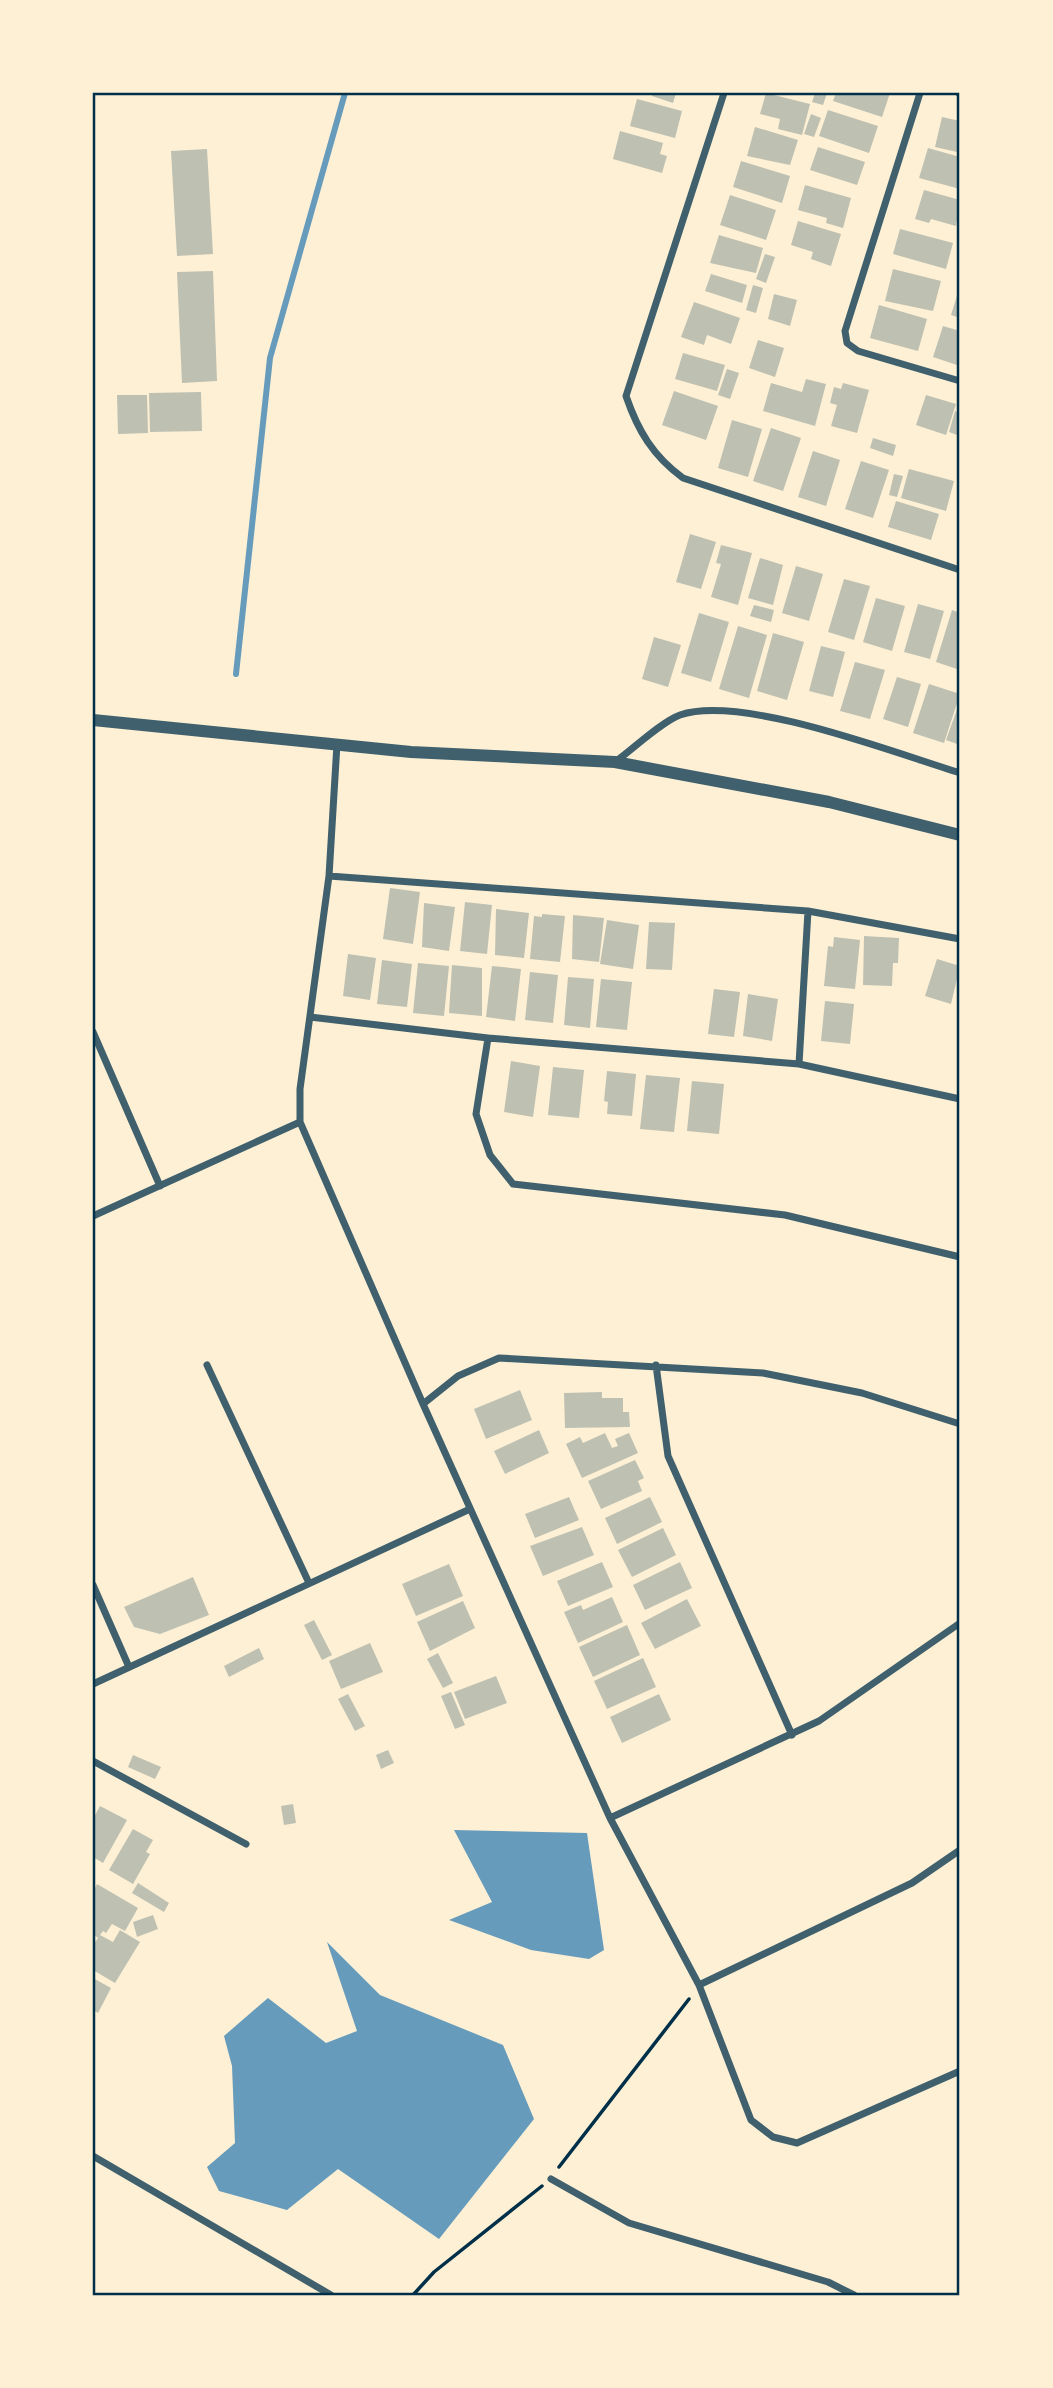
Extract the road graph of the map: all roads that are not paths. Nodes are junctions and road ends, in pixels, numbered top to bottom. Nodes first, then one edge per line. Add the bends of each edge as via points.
1 (724, 93) edge
2 (920, 93) edge
3 (960, 381) edge
4 (960, 560) edge
5 (959, 569) edge
6 (93, 720) edge
7 (337, 742) junction
8 (615, 762) junction
9 (960, 773) edge
10 (960, 835) edge
11 (329, 876) junction
12 (808, 911) junction
13 (960, 939) edge
14 (310, 1017) junction
15 (93, 1032) edge
16 (488, 1038) junction
17 (799, 1064) junction
18 (960, 1099) edge
19 (300, 1122) junction
20 (160, 1186) junction
21 (93, 1216) edge
22 (960, 1257) edge
23 (207, 1364) dead end
24 (656, 1365) junction
25 (423, 1404) junction
26 (960, 1424) edge
27 (470, 1509) junction
28 (310, 1583) junction
29 (93, 1585) edge
30 (960, 1623) edge
31 (129, 1667) junction
32 (93, 1684) edge
33 (792, 1735) junction
34 (93, 1761) edge
35 (610, 1818) junction
36 (246, 1844) dead end
37 (960, 1850) edge
38 (699, 1985) junction
39 (960, 2071) edge
40 (93, 2156) edge
41 (551, 2179) road end
42 (331, 2295) edge
43 (854, 2295) edge

1 - 5 street via 626,396 636,423 664,464 683,478
2 - 3 street via 845,331 847,343 858,351
4 - 5 street
6 - 7 street
7 - 8 street via 411,752
7 - 11 street
8 - 9 street via 678,715 722,711 767,715
8 - 10 street via 829,802
11 - 12 street
11 - 14 street
12 - 13 street
12 - 17 street
14 - 16 street
14 - 19 street
15 - 20 street
16 - 17 street
16 - 22 street via 476,1114 490,1155 513,1184 785,1216
17 - 18 street
19 - 20 street
19 - 25 street
20 - 21 street
23 - 28 street
24 - 25 street via 499,1358 458,1376
24 - 26 street via 762,1373 862,1392
24 - 33 street via 668,1455
25 - 27 street
27 - 28 street
27 - 35 street
28 - 31 street
29 - 31 street
30 - 33 street
31 - 32 street
33 - 35 street
34 - 36 street
35 - 38 street
37 - 38 street via 912,1883
38 - 39 street via 751,2120 773,2137 797,2143
40 - 42 street
41 - 43 street via 629,2223 828,2282

